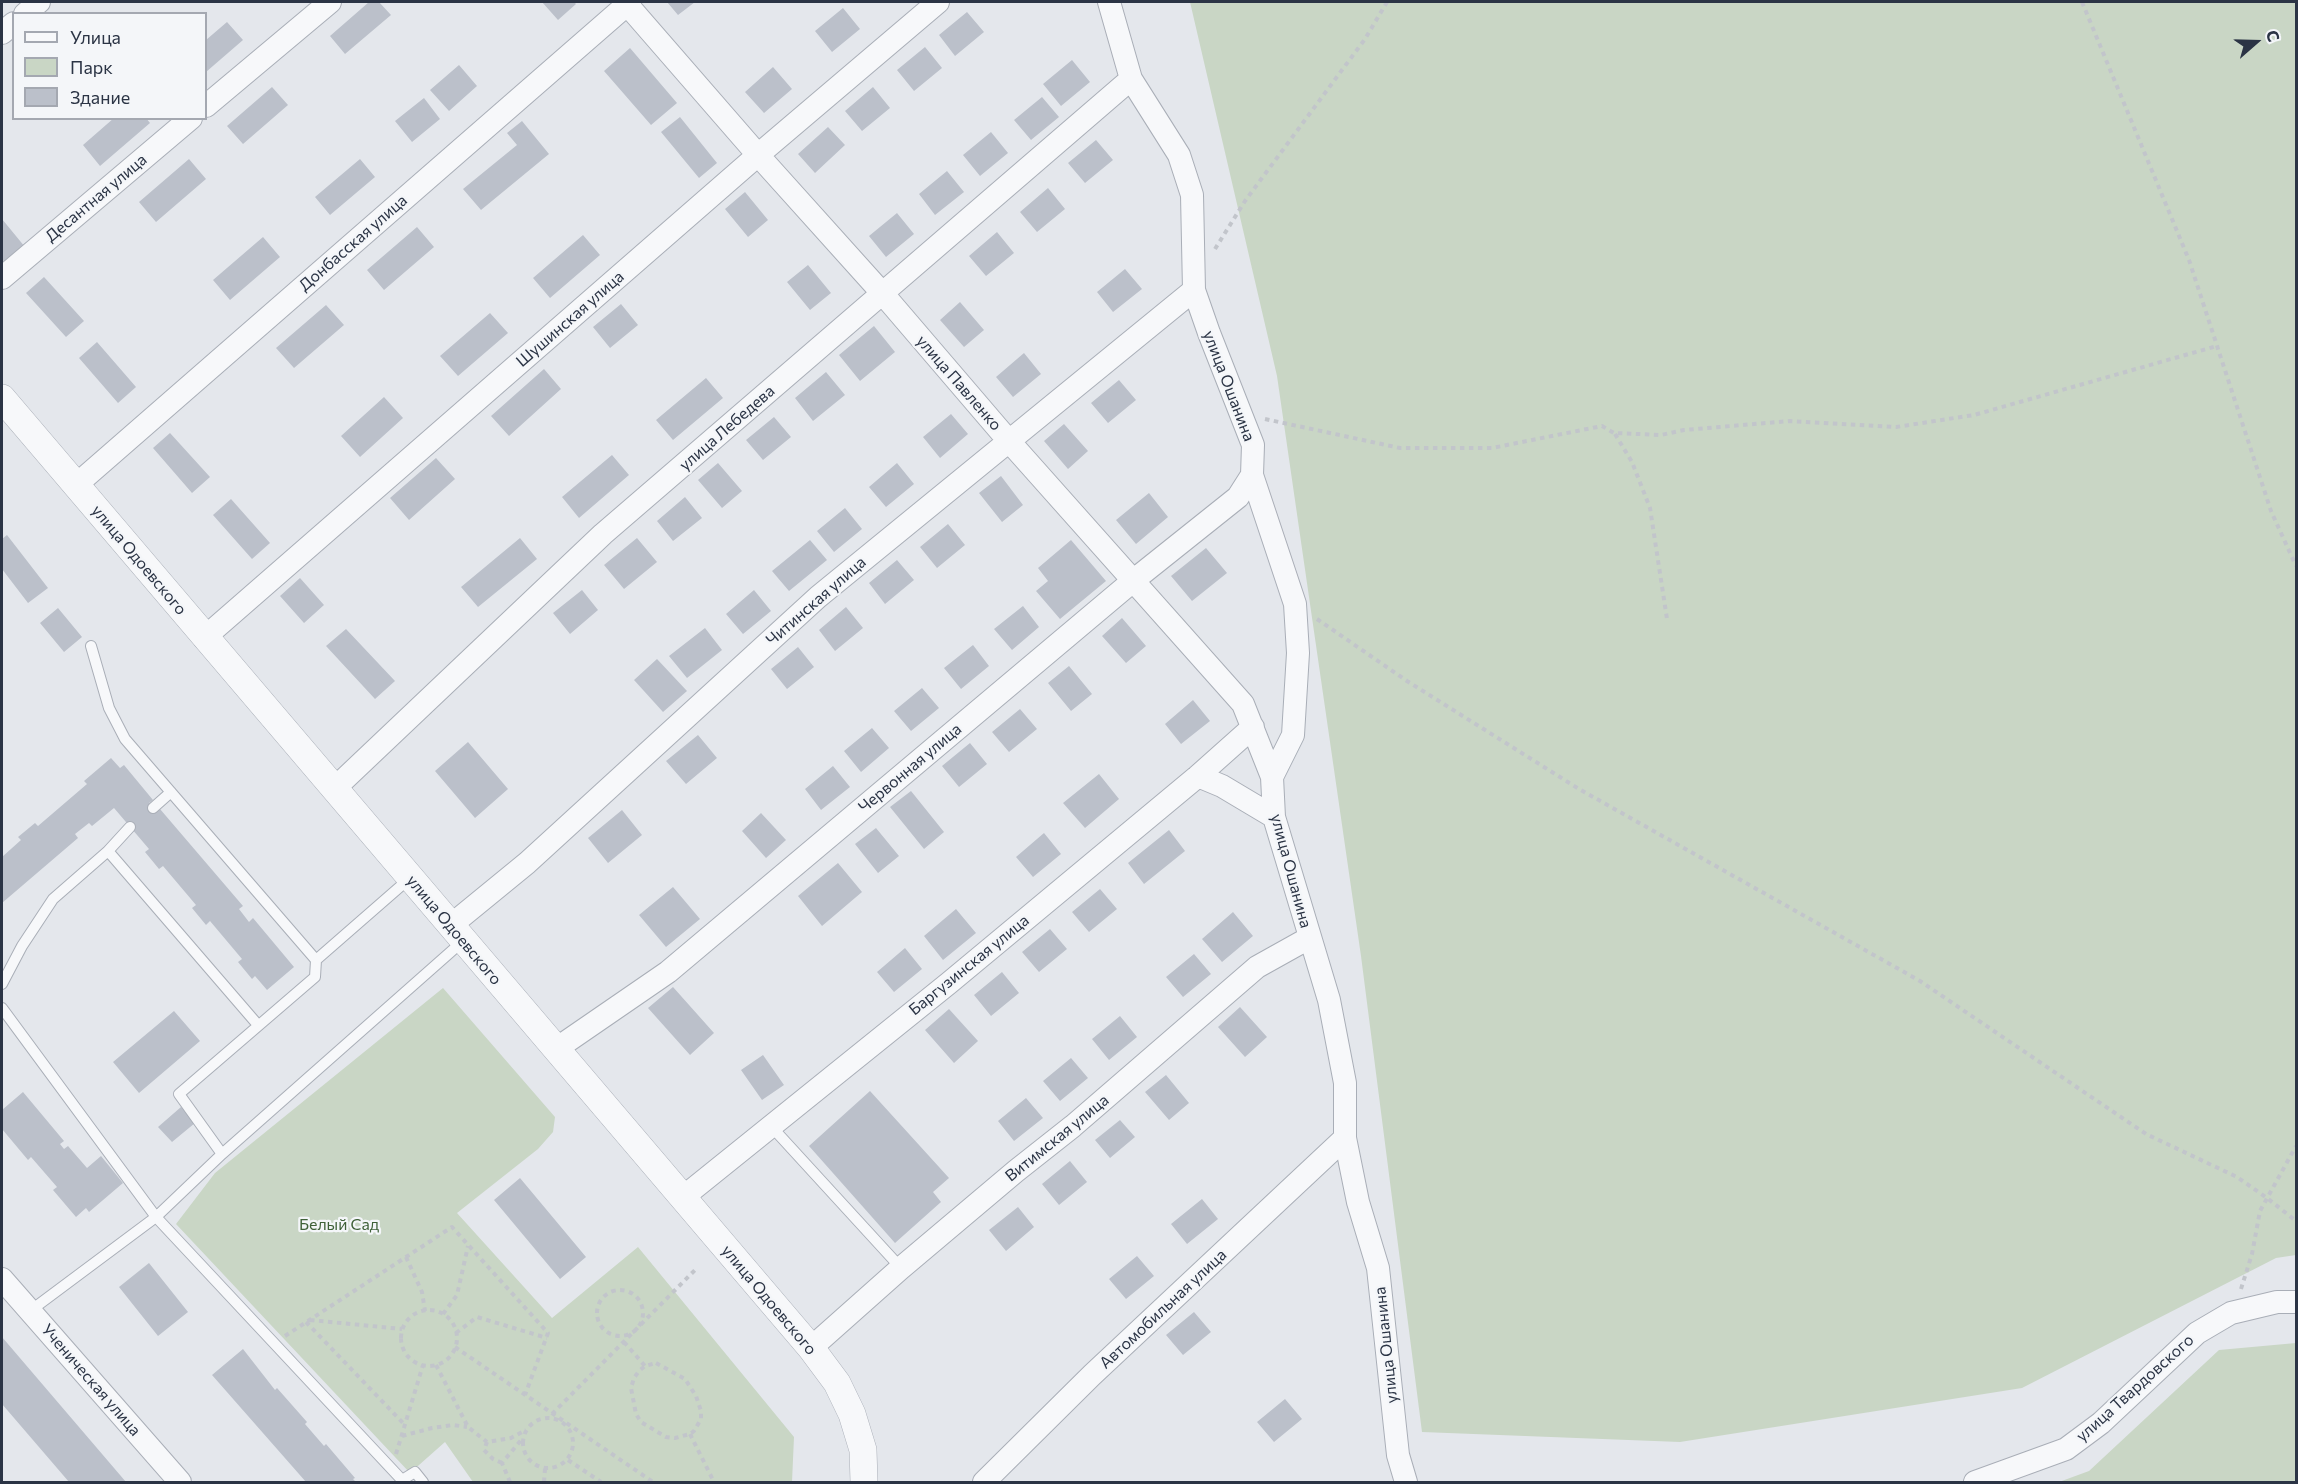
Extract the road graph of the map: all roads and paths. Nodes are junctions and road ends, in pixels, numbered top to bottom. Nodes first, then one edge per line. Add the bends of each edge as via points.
1 (39, 2) edge
2 (330, 2) edge
3 (627, 2) edge
4 (938, 2) edge
5 (1109, 2) edge
6 (1387, 2) edge
7 (2082, 2) edge
8 (27, 12) edge
9 (1131, 79) junction
10 (207, 105) edge
11 (189, 120) edge
12 (758, 155) junction
13 (2, 278) edge
14 (1194, 290) junction
15 (883, 294) junction
16 (2217, 346) junction
17 (2, 398) edge
18 (1241, 414) junction
19 (1614, 433) junction
20 (1008, 440) junction
21 (1252, 475) junction
22 (76, 485) junction
23 (2296, 566) edge
24 (1134, 580) junction
25 (1295, 604) junction
26 (1667, 619) dead end
27 (204, 638) junction
28 (91, 646) dead end
29 (1252, 727) junction
30 (1198, 776) junction
31 (1272, 777) junction
32 (334, 789) junction
33 (171, 792) junction
34 (153, 808) dead end
35 (1274, 817) junction
36 (130, 827) dead end
37 (108, 851) junction
38 (410, 878) junction
39 (457, 934) junction
40 (1309, 938) junction
41 (316, 960) junction
42 (2, 984) edge
43 (2, 1008) edge
44 (258, 1025) junction
45 (556, 1049) junction
46 (770, 1125) junction
47 (1345, 1138) junction
48 (2296, 1146) edge
49 (222, 1154) junction
50 (2267, 1197) junction
51 (682, 1198) junction
52 (156, 1217) junction
53 (2296, 1221) edge
54 (468, 1245) junction
55 (406, 1257) junction
56 (901, 1268) junction
57 (695, 1270) dead end
58 (2, 1278) edge
59 (2240, 1292) dead end
60 (2296, 1302) edge
61 (30, 1311) junction
62 (425, 1311) junction
63 (443, 1314) junction
64 (307, 1321) junction
65 (402, 1329) junction
66 (636, 1330) junction
67 (456, 1333) junction
68 (546, 1338) junction
69 (624, 1342) junction
70 (274, 1343) junction
71 (455, 1347) junction
72 (811, 1347) junction
73 (423, 1365) junction
74 (436, 1365) junction
75 (645, 1366) junction
76 (525, 1395) junction
77 (552, 1414) junction
78 (564, 1422) junction
79 (405, 1425) junction
80 (468, 1427) junction
81 (527, 1430) junction
82 (690, 1434) junction
83 (402, 1436) junction
84 (524, 1437) junction
85 (511, 1438) junction
86 (487, 1442) junction
87 (512, 1449) junction
88 (568, 1460) junction
89 (502, 1462) junction
90 (392, 1469) junction
91 (545, 1469) junction
92 (180, 1482) edge
93 (423, 1482) edge
94 (510, 1482) edge
95 (544, 1482) edge
96 (601, 1482) edge
97 (653, 1482) edge
98 (714, 1482) edge
99 (864, 1482) edge
100 (984, 1482) edge
101 (1406, 1482) edge
102 (1975, 1482) edge

1 - 8 street
2 - 10 street
3 - 12 street, улица Павленко
3 - 22 street, Донбасская улица
4 - 12 street, Шушинская улица
5 - 9 street, улица Ошанина
6 - 14 path via 1365,39 1245,201
7 - 16 path via 2189,260
9 - 14 street, улица Ошанина via 1179,155 1192,195
9 - 15 street, улица Лебедева
11 - 13 street, Десантная улица
12 - 15 street, улица Павленко
12 - 27 street, Шушинская улица
14 - 18 street, улица Ошанина
14 - 20 street, Читинская улица
15 - 20 street, улица Павленко
15 - 32 street, улица Лебедева via 603,534
16 - 19 path via 1974,415 1896,427 1790,421 1684,429 1661,435
16 - 23 path via 2271,511
17 - 22 street, улица Одоевского
18 - 19 path via 1400,448 1492,448 1602,426
18 - 21 street, улица Ошанина via 1253,445
19 - 26 path via 1632,462 1650,508
20 - 24 street, улица Павленко
20 - 39 street, Читинская улица via 818,597 527,862
21 - 24 street, Червонная улица via 1238,497
21 - 25 street, улица Ошанина
22 - 27 street, улица Одоевского
24 - 29 street, улица Павленко via 1243,704
24 - 45 street, Червонная улица via 668,972
25 - 31 street, улица Ошанина via 1298,653 1293,735
25 - 50 path via 1407,681 1579,789 1920,981 2146,1134 2237,1177
27 - 32 street, улица Одоевского
28 - 33 lane via 109,708 125,739
29 - 30 street, Баргузинская улица
29 - 31 street, улица Павленко
30 - 35 street
30 - 46 street, Баргузинская улица via 958,976
31 - 35 street, улица Ошанина
32 - 38 street, улица Одоевского
33 - 34 lane
33 - 41 lane
35 - 40 street, улица Ошанина
36 - 37 lane
37 - 42 lane via 53,899
37 - 44 lane
38 - 39 street, улица Одоевского
38 - 41 lane
39 - 45 street, улица Одоевского
39 - 49 lane
40 - 47 street, улица Ошанина via 1329,1000 1345,1083
40 - 56 street, Витимская улица via 1257,968
41 - 44 lane via 315,977
43 - 52 lane
44 - 49 lane via 178,1094
45 - 51 street, улица Одоевского
46 - 51 street, Баргузинская улица
46 - 56 lane
47 - 100 street, Автомобильная улица
47 - 101 street, улица Ошанина via 1358,1202 1378,1268 1398,1455
48 - 50 path
49 - 52 lane
50 - 53 path
50 - 59 path
51 - 72 street, улица Одоевского
52 - 61 lane
52 - 70 lane
54 - 55 path via 452,1227
54 - 63 path via 457,1294
54 - 68 path via 548,1333
55 - 62 path via 422,1292
55 - 64 path
56 - 72 street, Витимская улица
57 - 66 path
58 - 61 street, Ученическая улица
60 - 102 street, улица Твардовского via 2277,1302 2231,1313 2197,1333 2066,1449
61 - 92 street, Ученическая улица
62 - 63 path
62 - 65 path via 413,1315
63 - 67 path
64 - 65 path
64 - 70 path
64 - 79 path
65 - 73 path via 402,1348 414,1362
66 - 66 path via 642,1308 635,1296 622,1290 607,1293 597,1313 602,1327 622,1336
66 - 69 path
67 - 68 path via 477,1317
67 - 71 path
68 - 76 path
69 - 75 path
69 - 77 path
70 - 90 lane
71 - 74 path via 448,1358
71 - 76 path
72 - 99 street, улица Одоевского via 837,1383 852,1414 863,1450
73 - 74 path
73 - 79 path
74 - 80 path
75 - 82 path via 656,1363 678,1374 692,1387 701,1411 698,1426
75 - 82 path via 631,1388 641,1422 666,1437
76 - 77 path
77 - 78 path
78 - 81 path via 547,1418
78 - 88 path via 573,1444
78 - 97 path
79 - 83 path
80 - 83 path via 453,1425
80 - 86 path
81 - 84 path
81 - 85 path
82 - 98 path
83 - 90 path
84 - 87 path
84 - 91 path via 523,1446 530,1461
85 - 86 path
85 - 87 path
86 - 89 path via 484,1450
87 - 89 path
88 - 91 path
88 - 96 path
89 - 94 path
90 - 93 lane via 402,1480 416,1472
91 - 95 path

